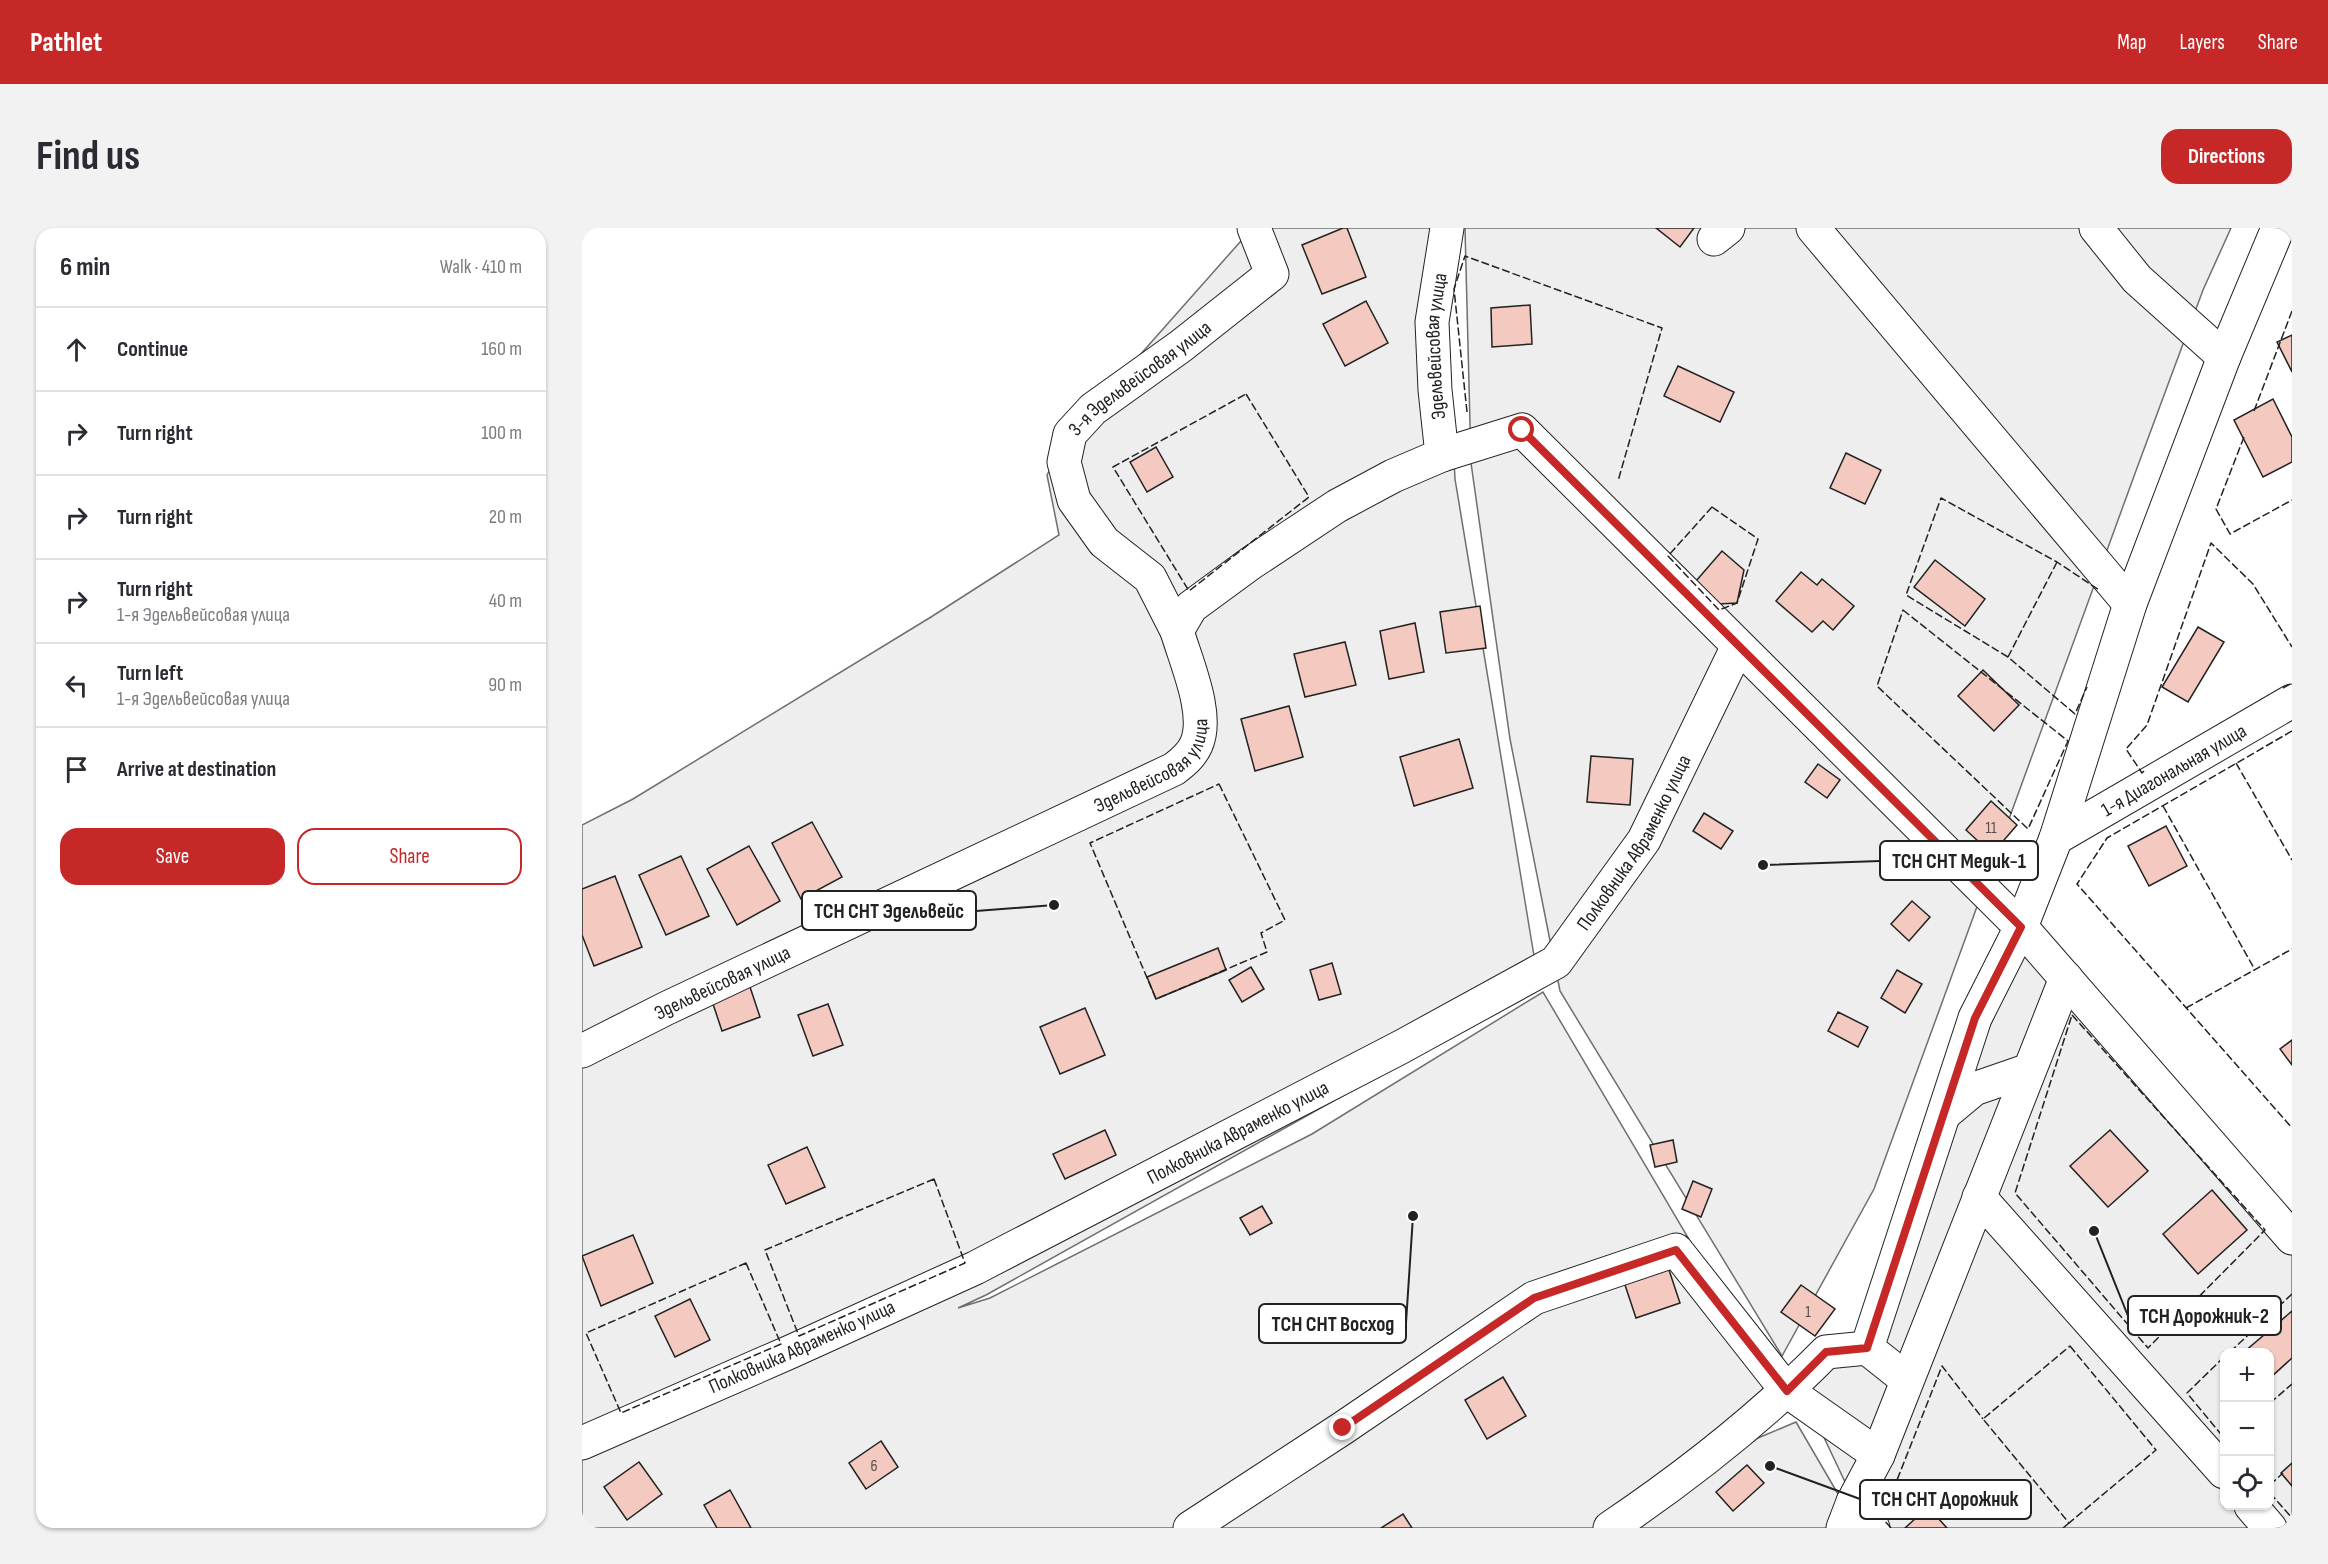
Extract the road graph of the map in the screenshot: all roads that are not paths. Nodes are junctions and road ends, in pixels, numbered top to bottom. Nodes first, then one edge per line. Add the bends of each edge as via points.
1 (1254, 228) edge
2 (1447, 228) edge
3 (1813, 228) edge
4 (2096, 228) edge
5 (2279, 242) edge
6 (2224, 357) junction
7 (1442, 455) junction
8 (2130, 604) junction
9 (1177, 631) junction
10 (1738, 646) junction
11 (2292, 701) edge
12 (2056, 838) junction
13 (2021, 927) junction
14 (2066, 978) junction
15 (582, 1051) edge
16 (2029, 1070) junction
17 (1944, 1114) junction
18 (1979, 1197) junction
19 (2292, 1238) edge
20 (1867, 1348) junction
21 (1906, 1379) junction
22 (1787, 1391) junction
23 (582, 1443) edge
24 (1878, 1455) junction
25 (2220, 1468) edge
26 (2254, 1510) edge
27 (1848, 1515) edge
28 (1190, 1528) edge
29 (1610, 1528) edge
30 (1873, 1528) edge
31 (2270, 1528) edge

1 - 9 street, 3-я Эдельвейсовая улица via 1272,274 1093,410 1070,434 1064,462 1074,500 1104,542 1150,578
2 - 7 street, Эдельвейсовая улица via 1432,322
3 - 8 street
4 - 6 street via 2137,279
5 - 6 street
6 - 8 street
7 - 9 street via 1337,506 1251,563 1191,607
7 - 10 street via 1522,430
8 - 12 street
9 - 15 street, Эдельвейсовая улица via 1200,713 1200,729 1191,752 1174,770
10 - 13 street
10 - 23 street, Полковника Авраменко улица via 1644,840 1556,962 975,1268
11 - 12 street, 1-я Диагональная улица
12 - 13 street
13 - 14 street
13 - 17 street via 1975,1018
14 - 16 street
14 - 19 street
16 - 17 street via 1974,1089
16 - 18 street
17 - 20 street
18 - 21 street
18 - 25 street
20 - 21 street
20 - 22 street via 1826,1352
21 - 24 street
22 - 24 street
22 - 28 street via 1676,1250 1534,1298
22 - 29 street via 1671,1486
24 - 27 street
26 - 31 street
27 - 30 street

